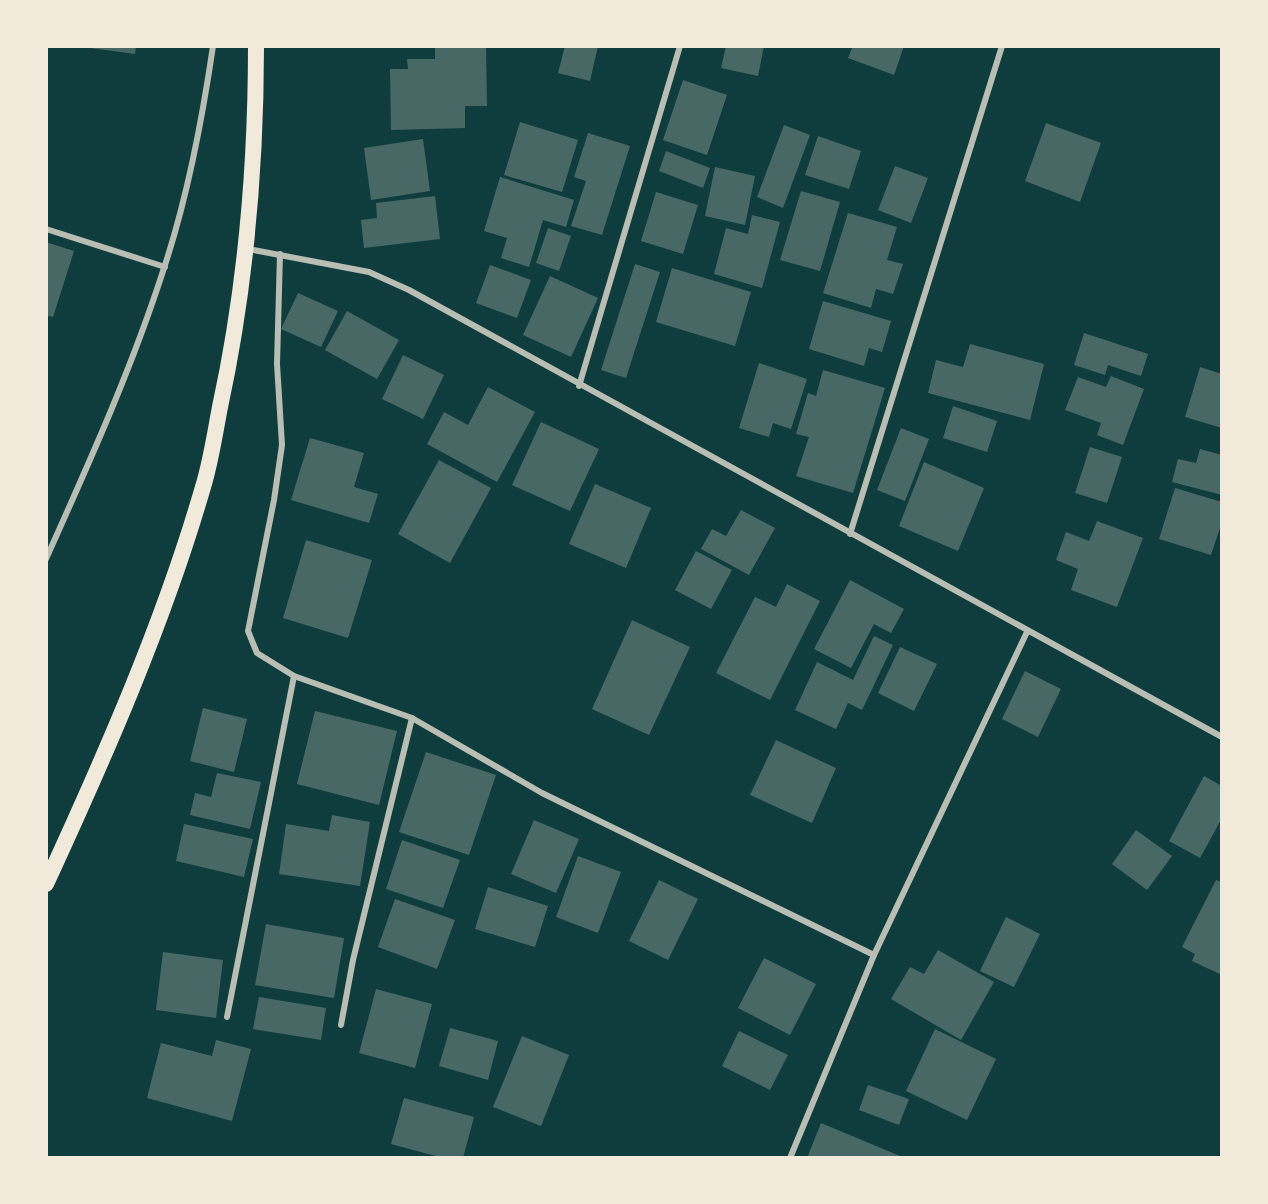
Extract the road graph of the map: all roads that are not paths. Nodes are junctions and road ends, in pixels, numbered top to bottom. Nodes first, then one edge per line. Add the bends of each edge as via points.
1 (213, 46) edge
2 (256, 46) edge
3 (680, 46) edge
4 (1002, 46) edge
5 (46, 229) edge
6 (248, 249) junction
7 (280, 254) junction
8 (165, 267) junction
9 (579, 386) junction
10 (850, 534) junction
11 (46, 559) edge
12 (1027, 632) junction
13 (294, 676) junction
14 (412, 718) junction
15 (1221, 737) edge
16 (46, 884) edge
17 (874, 955) junction
18 (227, 1017) dead end
19 (341, 1025) dead end
20 (790, 1158) edge

1 - 8 street via 202,125
2 - 6 highway via 256,137
3 - 9 street
4 - 10 street
5 - 8 street
6 - 7 street
6 - 16 highway via 204,486 144,658
7 - 9 street via 369,272
7 - 13 street via 277,364 282,445 248,631 257,653
8 - 11 street via 119,394
9 - 10 street
10 - 12 street
12 - 15 street
12 - 17 street
13 - 14 street
13 - 18 street
14 - 17 street via 542,793
14 - 19 street
17 - 20 street

